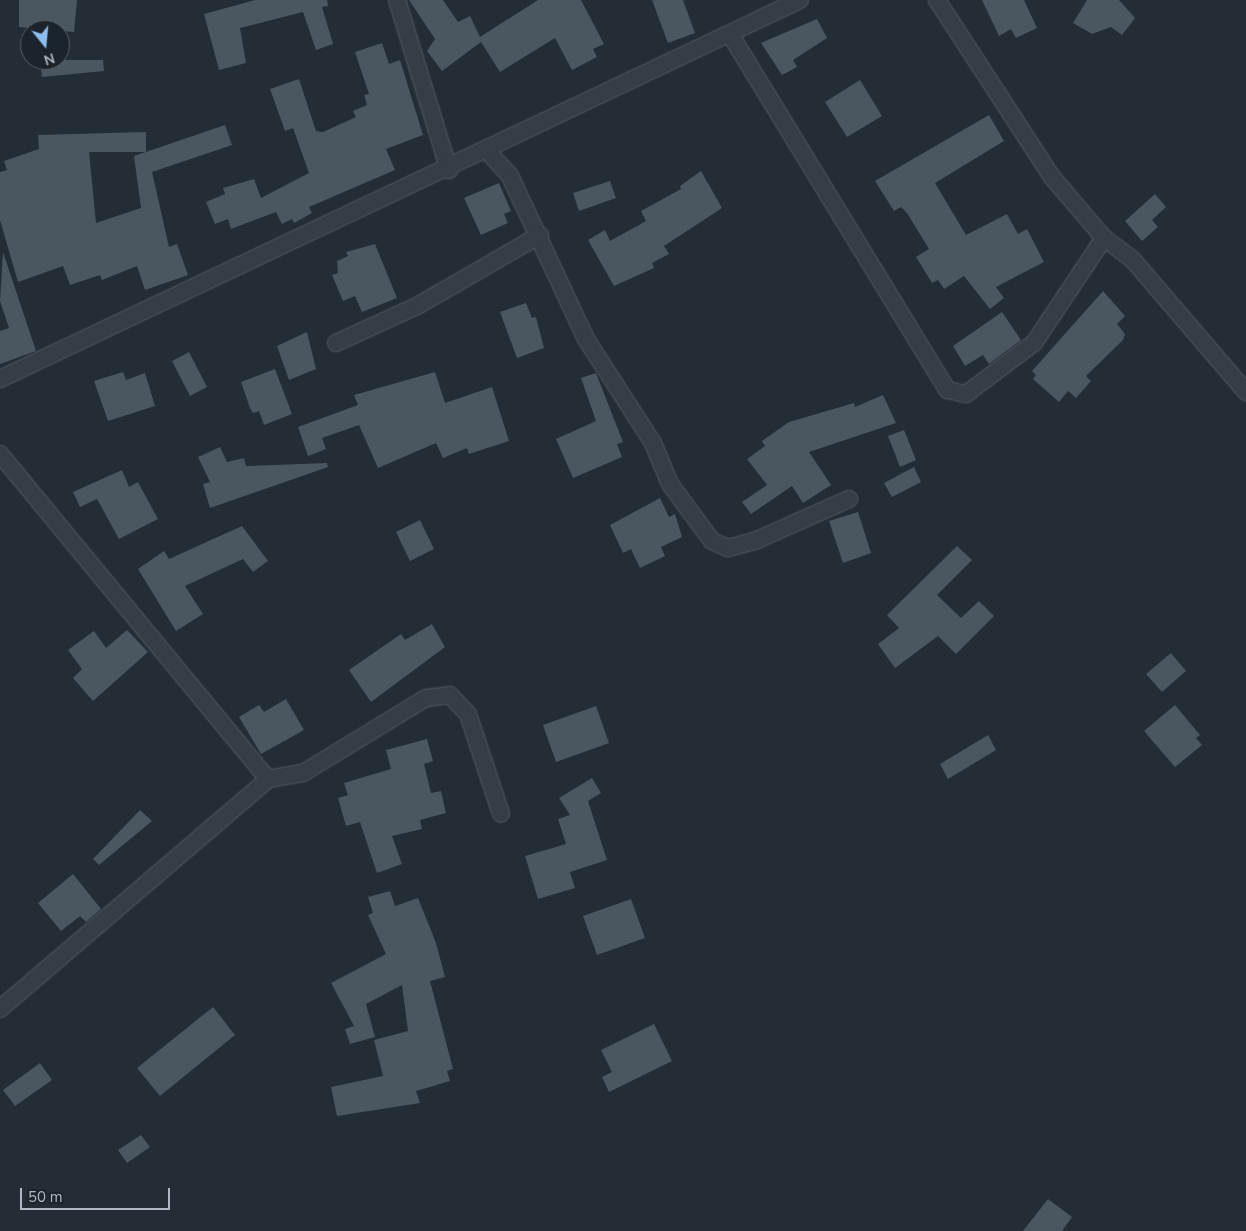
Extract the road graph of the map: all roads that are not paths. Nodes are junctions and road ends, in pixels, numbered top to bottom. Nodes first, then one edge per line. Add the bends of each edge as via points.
1 (397, 0) edge
2 (800, 0) edge
3 (937, 0) edge
4 (730, 34) junction
5 (488, 152) junction
6 (448, 170) junction
7 (540, 235) junction
8 (1104, 238) junction
9 (336, 343) dead end
10 (0, 379) edge
11 (1246, 392) edge
12 (0, 454) edge
13 (849, 499) dead end
14 (268, 779) junction
15 (502, 814) dead end
16 (0, 1010) edge

1 - 6 street
2 - 4 street
3 - 8 street via 1052,177
4 - 5 street
4 - 8 street via 947,390 966,394 1034,343
5 - 6 street
5 - 7 street via 510,176
6 - 10 street
7 - 9 street via 416,306
7 - 13 street via 586,339 653,443 670,484 712,541 728,548 757,540
8 - 11 street via 1133,260
12 - 14 street
14 - 15 street via 303,773 426,698 450,695 468,714
14 - 16 street

